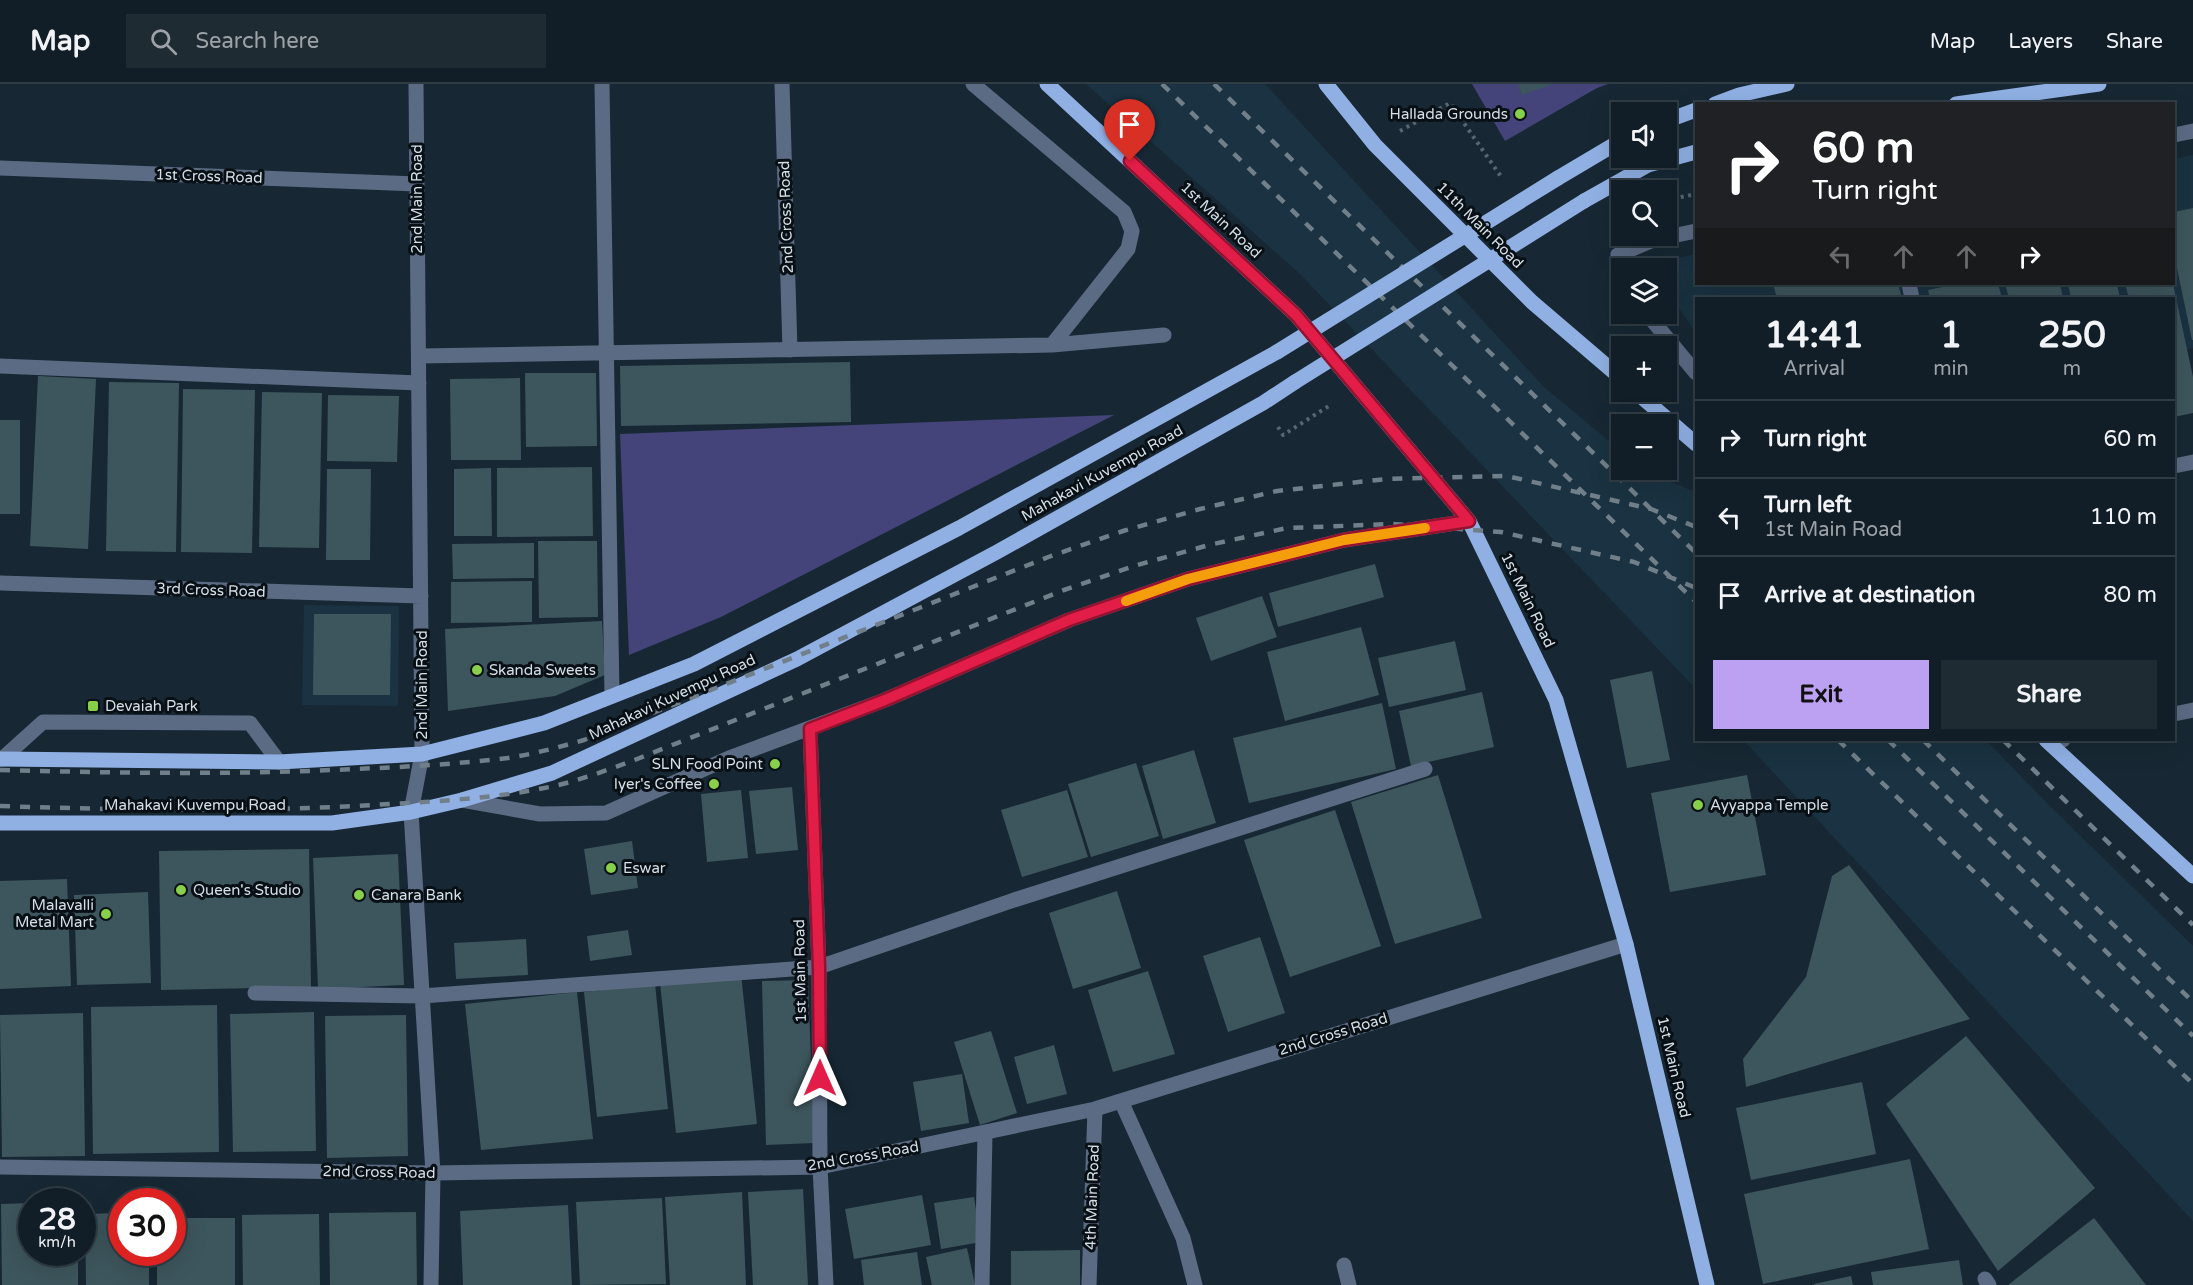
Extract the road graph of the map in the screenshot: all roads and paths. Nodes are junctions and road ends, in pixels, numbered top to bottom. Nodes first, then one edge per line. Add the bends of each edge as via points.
1 (416, 84) edge
2 (602, 84) edge
3 (782, 84) edge
4 (973, 84) edge
5 (1047, 84) edge
6 (1326, 84) edge
7 (1787, 84) edge
8 (2099, 84) edge
9 (1720, 102) edge
10 (1970, 102) edge
11 (1695, 110) edge
12 (1677, 117) edge
13 (2193, 131) edge
14 (2175, 135) edge
15 (1375, 145) junction
16 (1611, 147) edge
17 (1695, 152) edge
18 (0, 168) edge
19 (1506, 183) dead end
20 (417, 184) junction
21 (1695, 194) edge
22 (1677, 198) edge
23 (1695, 231) edge
24 (1619, 258) edge
25 (1655, 324) edge
26 (1164, 335) dead end
27 (1052, 345) junction
28 (790, 350) junction
29 (605, 354) junction
30 (419, 356) junction
31 (0, 366) edge
32 (1611, 370) edge
33 (1695, 372) edge
34 (419, 383) junction
35 (1358, 388) junction
36 (1648, 402) edge
37 (1283, 435) dead end
38 (1695, 443) edge
39 (2193, 462) edge
40 (2175, 466) edge
41 (1469, 521) junction
42 (0, 583) edge
43 (421, 596) junction
44 (612, 696) junction
45 (2193, 710) edge
46 (2175, 714) edge
47 (810, 729) junction
48 (2053, 741) edge
49 (422, 754) junction
50 (1, 759) edge
51 (279, 762) junction
52 (1425, 770) dead end
53 (462, 800) junction
54 (411, 813) junction
55 (0, 823) edge
56 (2193, 876) edge
57 (1626, 944) junction
58 (819, 967) junction
59 (255, 993) dead end
60 (422, 996) junction
61 (1121, 1101) junction
62 (1095, 1109) junction
63 (985, 1133) junction
64 (0, 1167) edge
65 (820, 1167) junction
66 (433, 1173) junction
67 (1344, 1264) dead end
68 (431, 1285) edge
69 (826, 1285) edge
70 (981, 1285) edge
71 (1089, 1285) edge
72 (1194, 1285) edge
73 (1349, 1285) edge
74 (1707, 1285) edge

1 - 20 street, 2nd Main Road
2 - 29 street
3 - 28 street, 2nd Cross Road
4 - 27 street via 1124,212 1132,231 1128,249
5 - 35 main road, 1st Main Road via 1296,315
6 - 15 main road, 11th Main Road
7 - 9 main road
8 - 10 main road
11 - 12 main road
13 - 14 street
15 - 19 path via 1450,103
15 - 32 main road, 11th Main Road via 1532,302
16 - 44 main road, Mahakavi Kuvempu Road, bridge via 1277,352 938,539 694,664
17 - 53 main road, Mahakavi Kuvempu Road, bridge via 1648,165 1584,201 1263,403 797,659 552,773
18 - 20 street, 1st Cross Road
20 - 30 street, 2nd Main Road
21 - 22 path
23 - 24 street via 1653,240
25 - 33 street
26 - 27 street
27 - 28 street
28 - 29 street
29 - 30 street
29 - 44 street
30 - 34 street, 2nd Main Road
31 - 34 street
34 - 43 street, 2nd Main Road
35 - 37 path
35 - 41 main road, 1st Main Road
36 - 38 main road
39 - 40 street
41 - 47 street via 1344,540 1188,579 1069,620
41 - 57 main road, 1st Main Road via 1556,700
42 - 43 street, 3rd Cross Road
43 - 49 street, 2nd Main Road
44 - 49 main road, Mahakavi Kuvempu Road via 544,723
45 - 46 street
47 - 53 street via 729,758 606,813 540,814
47 - 58 street, 1st Main Road
48 - 56 main road
49 - 51 main road, Mahakavi Kuvempu Road
49 - 54 street, 2nd Main Road
50 - 51 main road, Mahakavi Kuvempu Road
50 - 51 street via 43,722 250,723
52 - 58 street
53 - 54 main road, Mahakavi Kuvempu Road
54 - 55 main road, Mahakavi Kuvempu Road via 332,823
54 - 60 street, 2nd Main Road
57 - 61 street, 2nd Cross Road
57 - 74 main road, 1st Main Road
58 - 60 street
58 - 65 street, 1st Main Road
59 - 60 street
60 - 66 street, 2nd Main Road
61 - 62 street, 2nd Cross Road
61 - 72 street via 1183,1238
62 - 63 street, 2nd Cross Road
62 - 71 street, 4th Main Road
63 - 65 street, 2nd Cross Road
63 - 70 street
64 - 66 street, 2nd Cross Road
65 - 66 street, 2nd Cross Road
65 - 69 street, 1st Main Road
66 - 68 street, 2nd Main Road
67 - 73 street

